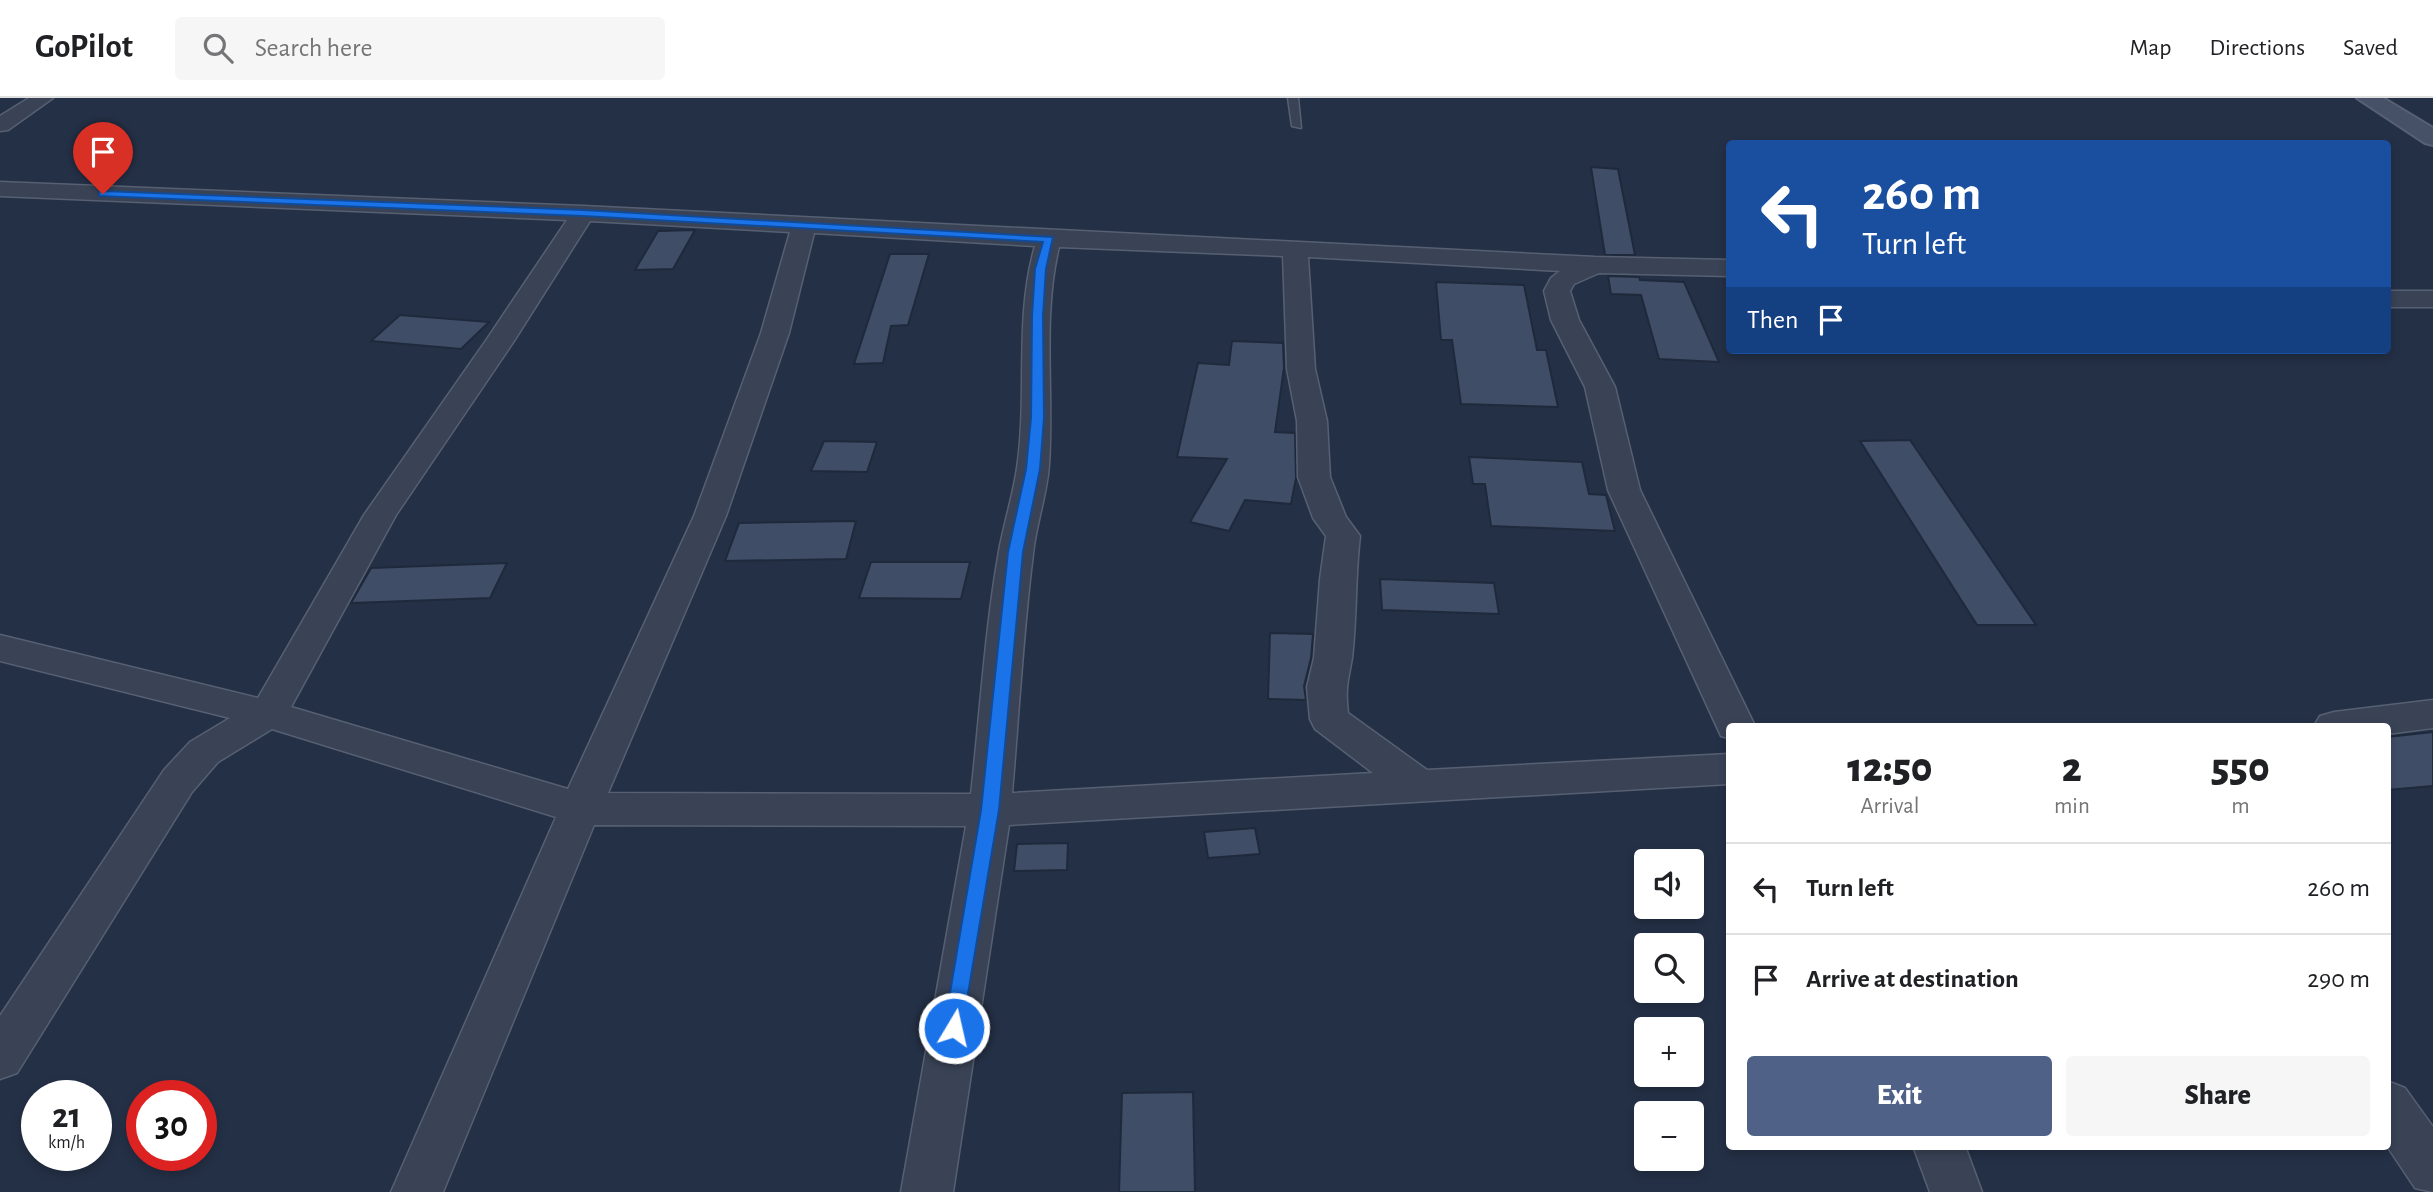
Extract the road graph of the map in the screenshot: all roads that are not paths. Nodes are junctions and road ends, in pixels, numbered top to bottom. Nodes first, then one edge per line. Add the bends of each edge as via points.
1 (43, 98) edge
2 (1293, 98) edge
3 (2368, 98) edge
4 (0, 125) edge
5 (1297, 126) dead end
6 (2433, 138) edge
7 (0, 189) edge
8 (583, 213) junction
9 (804, 225) junction
10 (1049, 239) junction
11 (1294, 248) junction
12 (1595, 265) junction
13 (1726, 268) edge
14 (2391, 299) edge
15 (2433, 299) edge
16 (0, 648) edge
17 (268, 714) junction
18 (2433, 714) edge
19 (1734, 723) edge
20 (2359, 723) edge
21 (1726, 769) edge
22 (1420, 787) junction
23 (580, 809) junction
24 (990, 810) junction
25 (0, 1057) edge
26 (2391, 1110) edge
27 (1940, 1150) edge
28 (2433, 1170) edge
29 (417, 1192) edge
30 (927, 1192) edge
31 (1956, 1192) edge

1 - 4 street
2 - 5 lane
3 - 6 main road
7 - 8 street
8 - 9 street
8 - 17 street via 380,515
9 - 10 street
9 - 23 street via 775,333 710,516
10 - 11 street
10 - 24 street via 1037,316 1033,469 1016,552
11 - 12 street
11 - 22 street via 1301,369 1312,421 1314,477 1343,536 1335,647 1326,687 1329,719
12 - 13 street
12 - 19 street via 1560,284 1557,291 1565,320 1600,387 1624,489
14 - 15 street
16 - 17 street
17 - 23 street
17 - 25 street via 204,752 178,780
18 - 20 street
21 - 22 street
22 - 24 street
23 - 24 street
23 - 29 street
24 - 30 street
26 - 28 street
27 - 31 street

